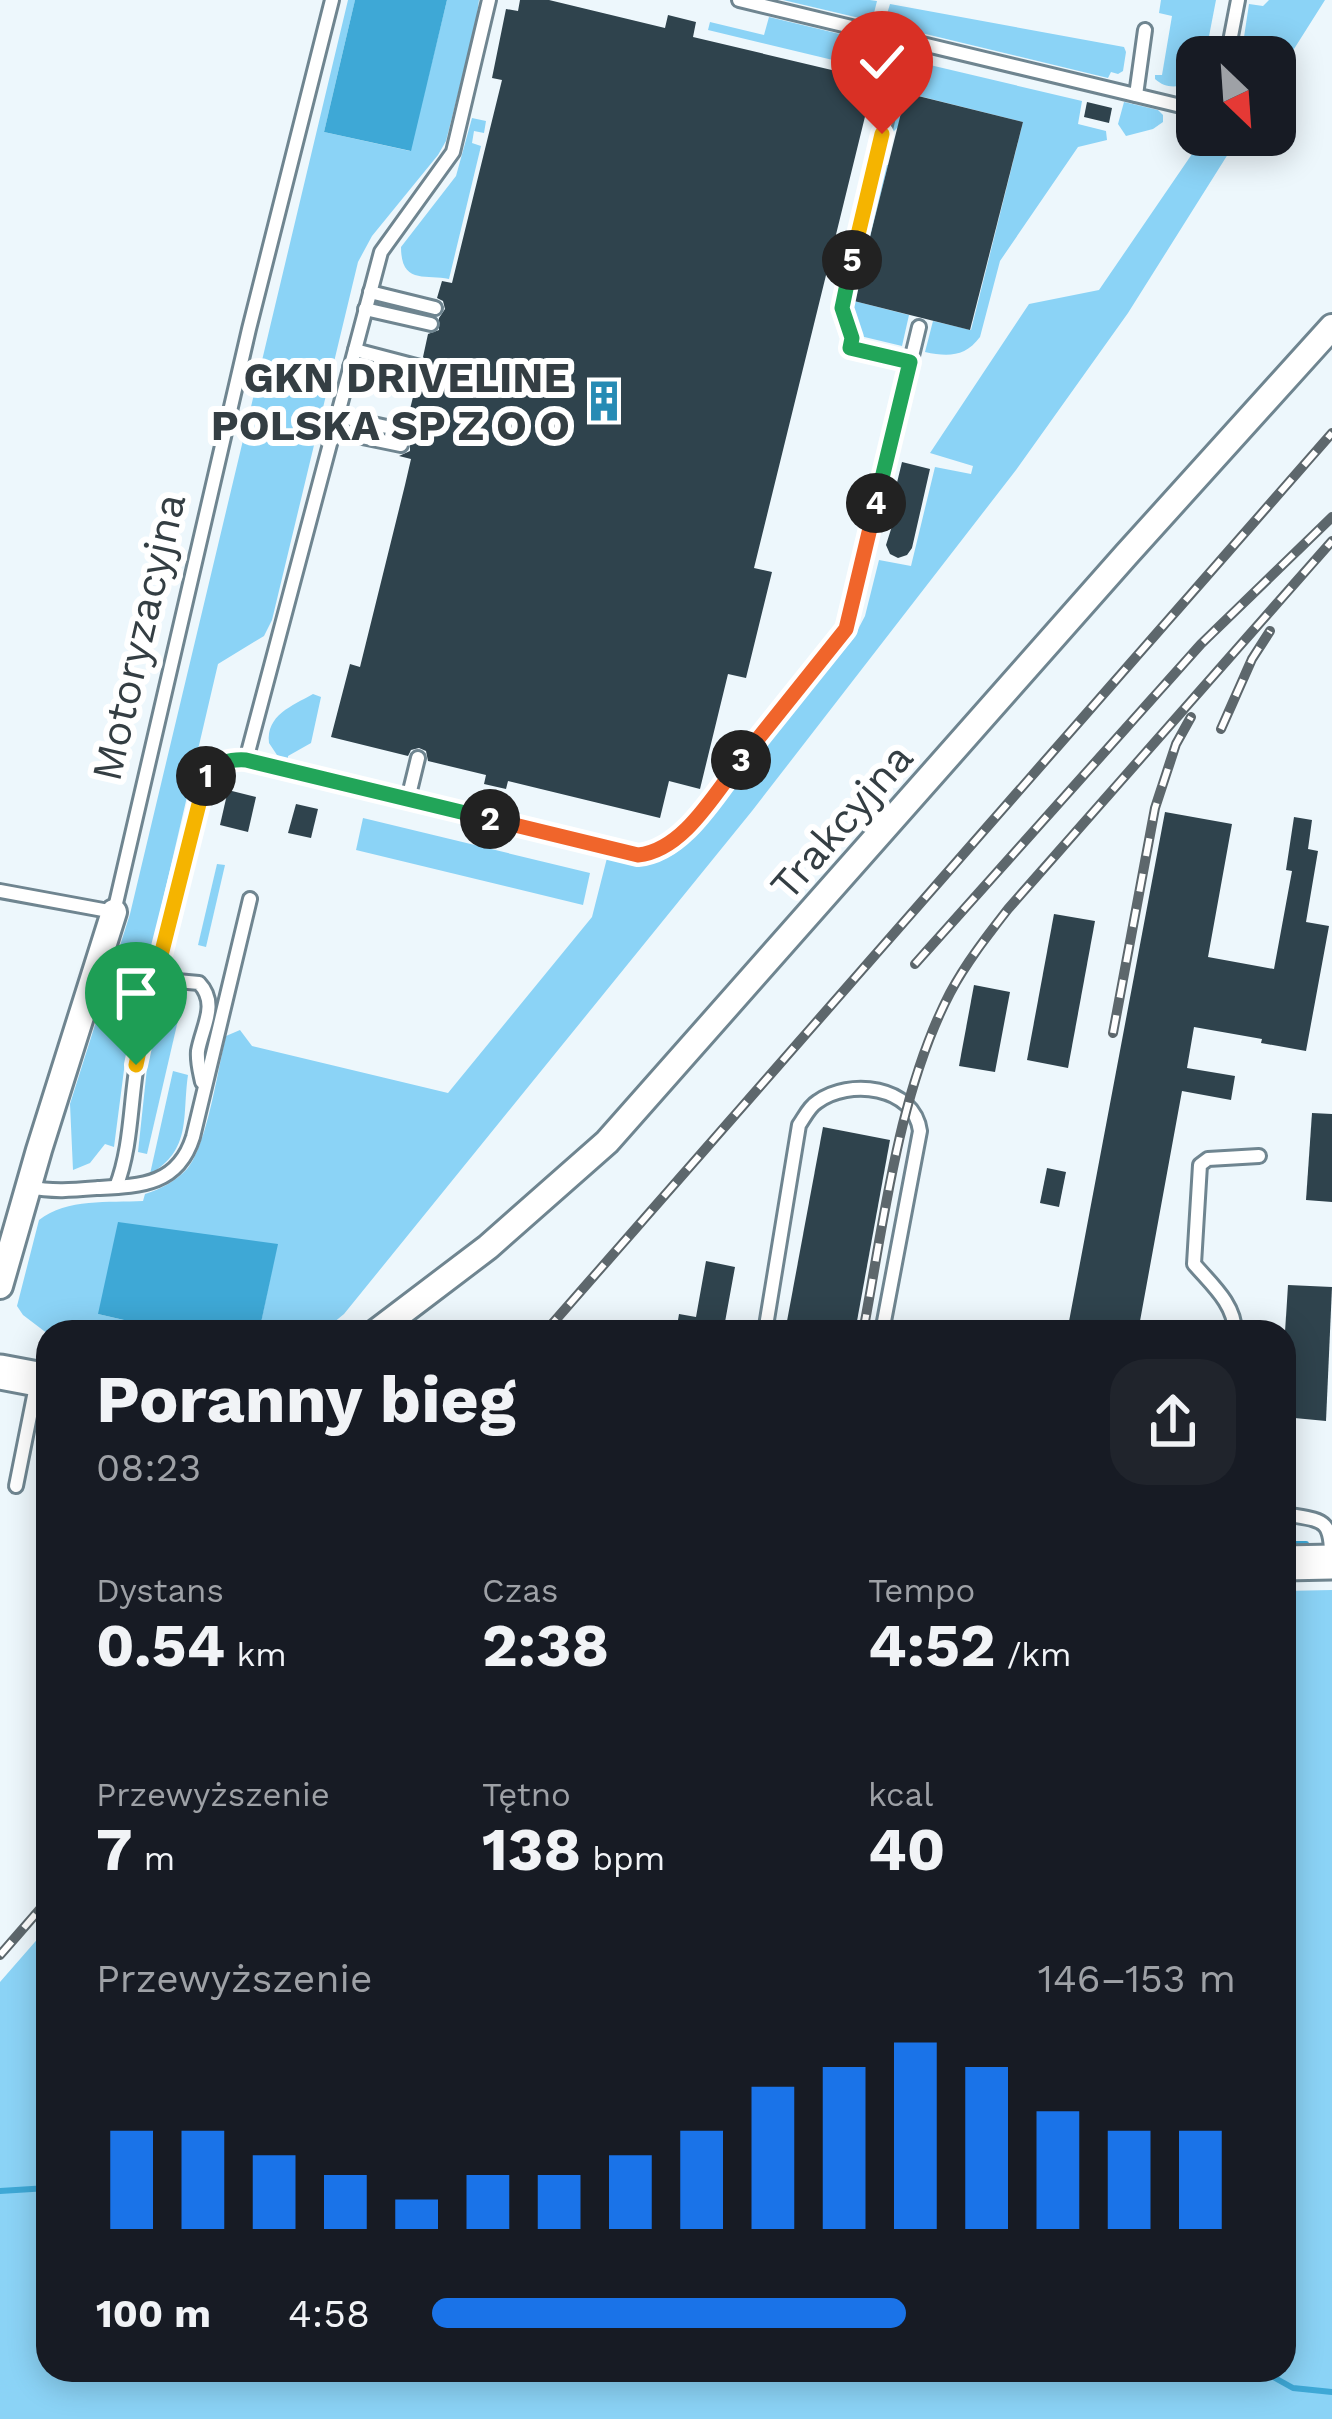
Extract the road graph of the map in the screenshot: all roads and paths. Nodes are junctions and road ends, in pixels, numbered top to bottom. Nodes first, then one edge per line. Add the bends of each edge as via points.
1 (332, 0) edge
2 (489, 0) edge
3 (739, 0) edge
4 (1238, 0) edge
5 (1145, 30) dead end
6 (1230, 36) edge
7 (905, 40) junction
8 (1136, 95) junction
9 (1176, 105) edge
10 (370, 292) junction
11 (435, 308) dead end
12 (365, 309) junction
13 (431, 324) dead end
14 (919, 327) dead end
15 (1332, 327) edge
16 (355, 350) junction
17 (910, 362) junction
18 (350, 367) junction
19 (420, 367) dead end
20 (416, 383) dead end
21 (337, 416) junction
22 (333, 431) junction
23 (418, 758) dead end
24 (246, 760) junction
25 (408, 799) junction
26 (0, 891) edge
27 (250, 899) dead end
28 (114, 912) junction
29 (151, 995) junction
30 (203, 1089) junction
31 (1259, 1156) dead end
32 (29, 1187) junction
33 (116, 1187) junction
34 (0, 1286) edge
35 (392, 1320) edge
36 (767, 1320) edge
37 (884, 1320) edge
38 (1234, 1320) edge
39 (0, 1372) edge
40 (36, 1379) edge
41 (36, 1407) edge
42 (16, 1486) dead end
43 (1296, 1516) edge
44 (1329, 1522) edge
45 (1331, 1562) edge
46 (1296, 1563) edge

1 - 28 lane, Motoryzacyjna
2 - 10 lane via 453,152 381,252
3 - 7 lane
4 - 6 lane
5 - 8 lane
7 - 8 lane
7 - 17 lane via 842,308 850,348
8 - 9 lane
10 - 11 lane
10 - 12 lane
12 - 13 lane
12 - 16 lane
14 - 17 lane
15 - 35 street, Trakcyjna via 608,1142
16 - 18 lane
16 - 19 lane
17 - 25 lane via 846,629 674,842 638,855
18 - 20 lane
18 - 21 lane
21 - 22 lane
21 - 22 lane via 403,438
22 - 24 lane
23 - 25 lane
24 - 25 lane
24 - 29 lane via 226,761 204,779
26 - 28 lane
27 - 30 lane
28 - 32 street, Motoryzacyjna
29 - 30 lane via 177,981 208,992 197,1058
29 - 33 lane
30 - 33 lane via 181,1162 157,1180
31 - 38 lane via 1200,1165 1194,1264
32 - 33 lane
32 - 34 street, Motoryzacyjna
36 - 37 lane via 799,1125 814,1103 857,1088 894,1094 920,1131
39 - 40 street
41 - 42 lane
43 - 44 lane
44 - 45 lane
45 - 46 street

